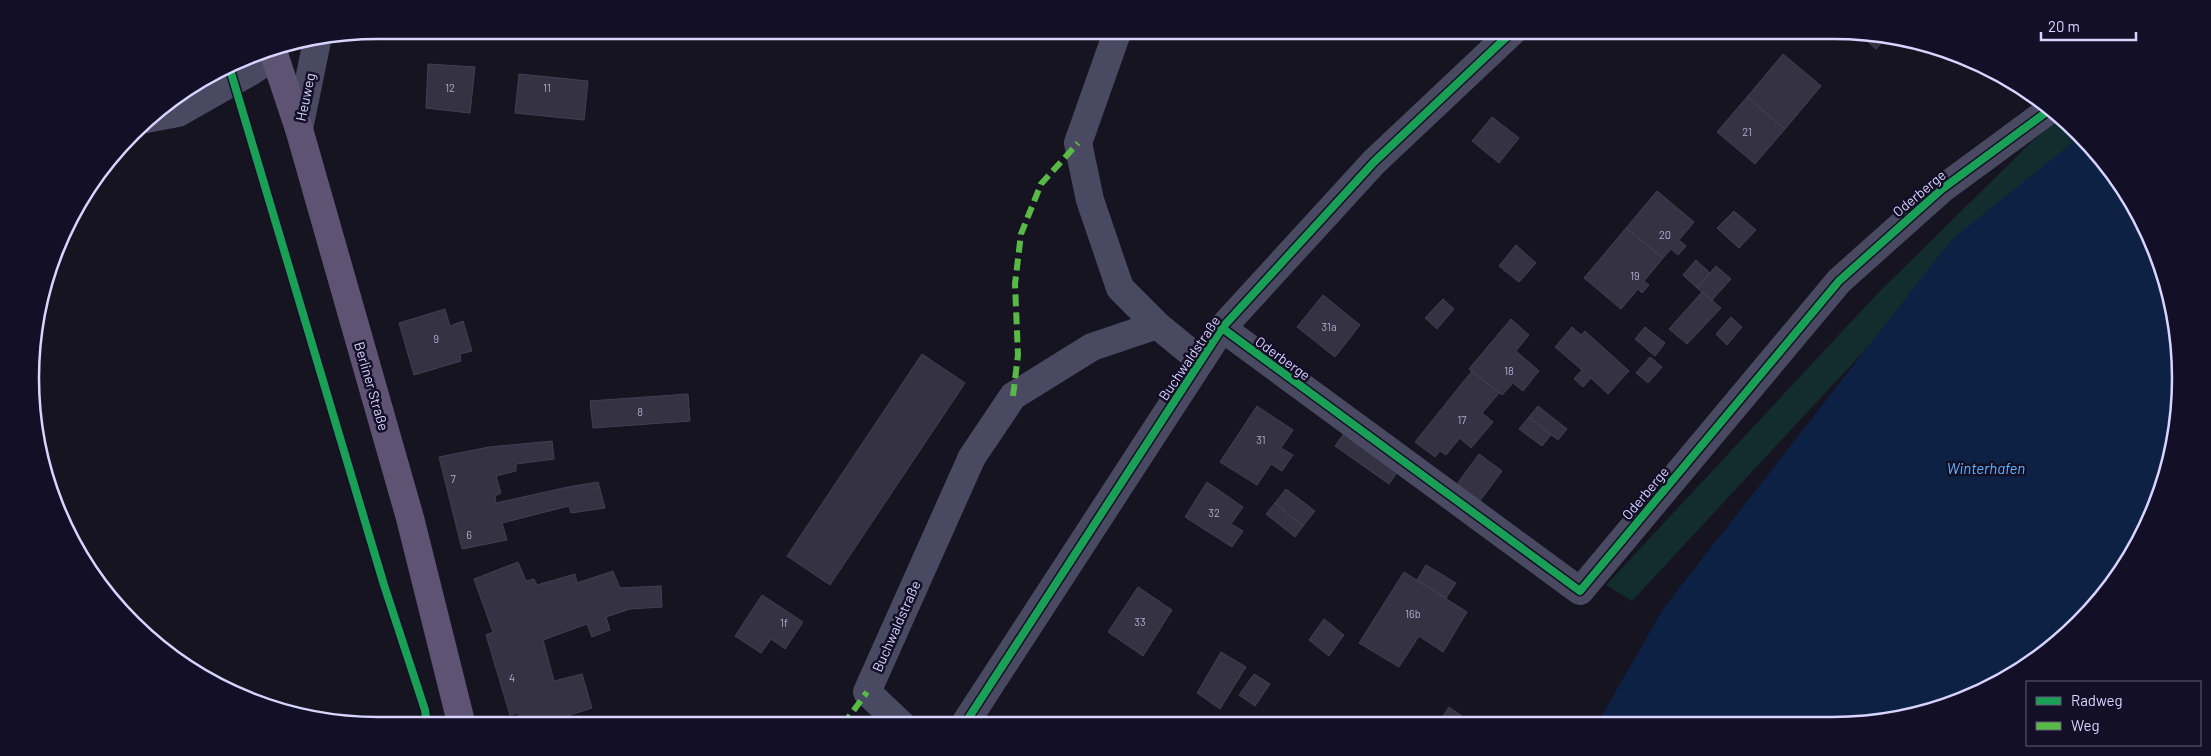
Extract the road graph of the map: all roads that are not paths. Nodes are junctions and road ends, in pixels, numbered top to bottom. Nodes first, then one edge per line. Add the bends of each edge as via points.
1 (1115, 39) edge
2 (1504, 39) edge
3 (316, 44) edge
4 (274, 55) edge
5 (266, 58) edge
6 (2045, 113) edge
7 (163, 116) edge
8 (299, 129) junction
9 (1157, 325) junction
10 (1222, 328) junction
11 (1201, 361) junction
12 (460, 717) edge
13 (893, 717) edge
14 (969, 717) edge

1 - 9 street, Buchwaldstraße via 1078,143 1090,200 1120,288
2 - 10 street, Buchwaldstraße via 1374,162
3 - 8 street, Heuweg
4 - 8 main road, Berliner Straße
5 - 7 street via 252,71 178,113
6 - 10 street, Oderberge via 1942,189 1839,281 1580,591
8 - 12 main road, Berliner Straße via 410,518
9 - 11 street, Buchwaldstraße
9 - 13 street, Buchwaldstraße via 1092,348 1013,396 972,457 866,692
10 - 11 street, Buchwaldstraße
11 - 14 street, Buchwaldstraße

